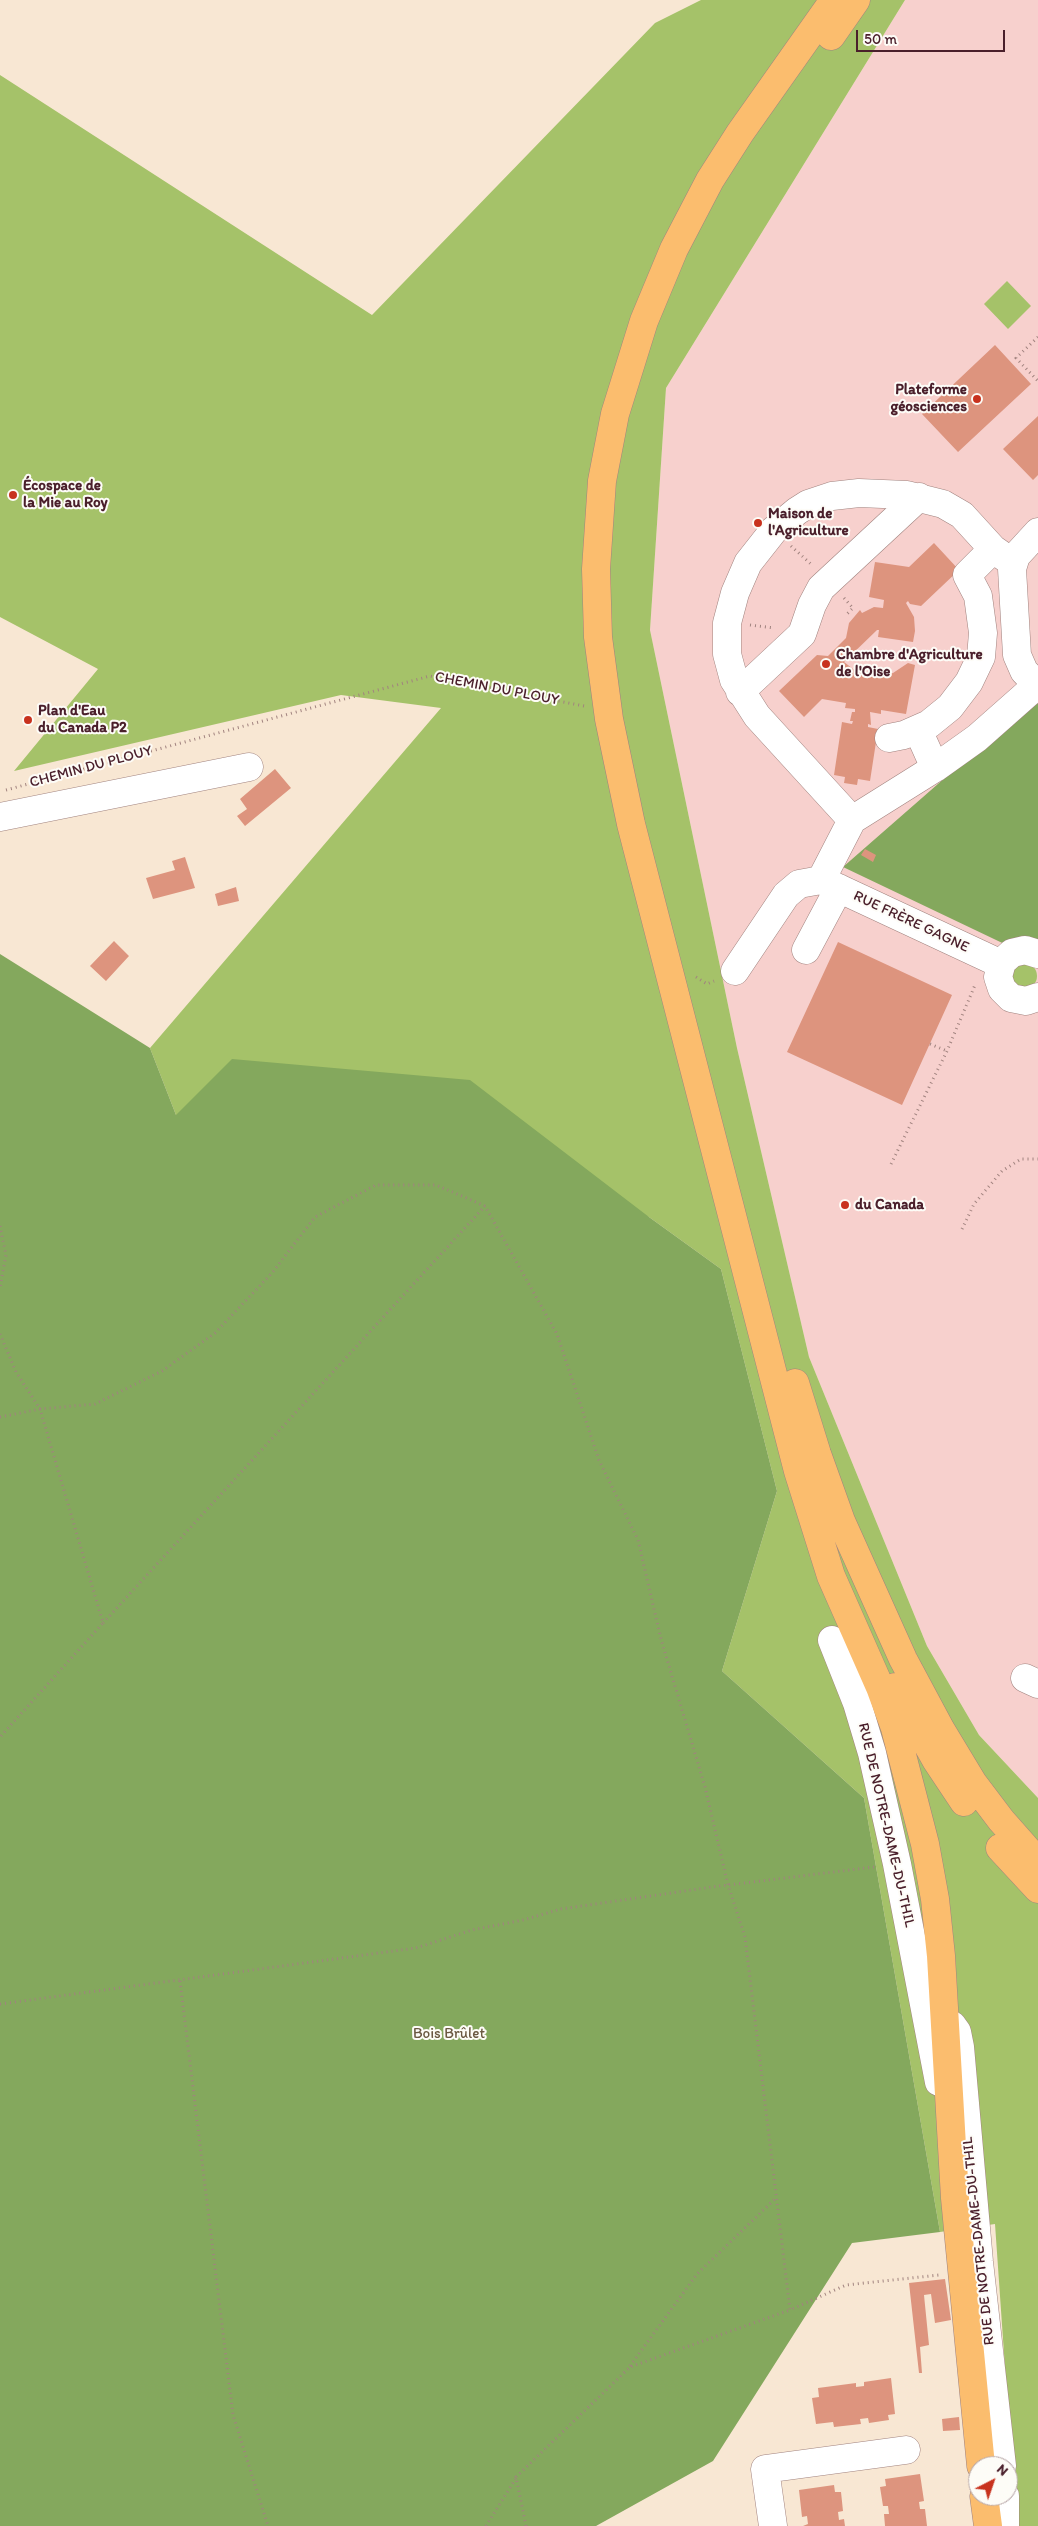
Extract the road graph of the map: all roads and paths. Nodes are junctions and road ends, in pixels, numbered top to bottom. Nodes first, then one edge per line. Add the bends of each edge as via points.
1 (834, 0) edge
2 (856, 0) edge
3 (1038, 337) edge
4 (1038, 381) edge
5 (919, 497) junction
6 (774, 530) junction
7 (1038, 532) edge
8 (1003, 556) junction
9 (828, 581) junction
10 (727, 623) junction
11 (804, 630) junction
12 (1038, 686) edge
13 (740, 692) junction
14 (590, 707) dead end
15 (918, 730) junction
16 (889, 738) dead end
17 (249, 767) dead end
18 (935, 768) junction
19 (0, 792) edge
20 (0, 817) edge
21 (852, 820) junction
22 (830, 884) junction
23 (806, 950) dead end
24 (1038, 953) edge
25 (1001, 964) junction
26 (735, 971) joint
27 (688, 972) junction
28 (978, 978) dead end
29 (1038, 997) edge
30 (930, 1044) dead end
31 (947, 1051) junction
32 (1038, 1159) edge
33 (891, 1164) dead end
34 (485, 1206) junction
35 (0, 1226) edge
36 (962, 1228) dead end
37 (0, 1288) edge
38 (0, 1334) edge
39 (40, 1409) junction
40 (0, 1417) edge
41 (788, 1430) junction
42 (104, 1624) junction
43 (832, 1640) dead end
44 (0, 1737) edge
45 (1038, 1862) edge
46 (897, 1864) junction
47 (728, 1885) junction
48 (1038, 1889) edge
49 (180, 1981) junction
50 (0, 2004) edge
51 (936, 2017) junction
52 (777, 2197) junction
53 (962, 2272) junction
54 (790, 2310) junction
55 (630, 2367) junction
56 (906, 2450) dead end
57 (980, 2456) edge
58 (1001, 2456) edge
59 (516, 2477) junction
60 (985, 2506) edge
61 (1005, 2506) edge
62 (268, 2526) edge
63 (486, 2526) edge
64 (526, 2526) edge
65 (772, 2526) edge
66 (988, 2526) edge
67 (1005, 2526) edge

1 - 41 main road via 710,180 682,232 654,296 628,367 609,440 599,502 596,569 600,659 624,789
2 - 27 main road via 753,146 697,245 653,348 631,422 622,470 613,567 620,679 639,778
3 - 4 path via 1016,358
5 - 6 street via 894,494 832,496 808,504
5 - 8 street via 962,514
5 - 9 street
6 - 9 path
6 - 10 street via 755,552 740,578
7 - 8 street via 1021,550
8 - 12 street via 1016,655 1024,671
8 - 15 street via 967,575 978,596 983,619 983,646 976,669 950,707
9 - 11 street via 812,605
10 - 11 path
10 - 13 street via 730,668
11 - 13 street
12 - 18 street via 977,738
13 - 21 street via 772,733
14 - 19 path, CHEMIN DU PLOUY via 430,676
15 - 16 street
15 - 18 street
17 - 20 street, CHEMIN DU PLOUY
18 - 21 street
21 - 22 street
22 - 23 street
22 - 25 street, RUE FRÈRE GAGNE
22 - 26 street via 799,884 786,895
24 - 25 street via 1018,950 1009,954
25 - 29 street via 998,980 1008,996 1024,1001
26 - 27 path via 707,984
27 - 45 main road via 798,1393 841,1521 885,1621 941,1730 988,1804
28 - 31 path
30 - 31 path
31 - 33 path
32 - 36 path via 1021,1159 1002,1171 974,1204
34 - 39 path via 436,1185 376,1186 315,1217 272,1272 215,1333 162,1371 95,1404
34 - 42 path
34 - 47 path via 557,1334 599,1460 638,1540
35 - 37 path via 6,1255
38 - 39 path via 16,1372
39 - 40 path
39 - 42 path
41 - 48 main road via 844,1579 907,1709 936,1760 970,1809 1004,1853
41 - 51 main road via 822,1552 889,1710 914,1794 935,1899
42 - 44 path
43 - 46 street, RUE DE NOTRE-DAME-DU-THIL via 863,1720
46 - 47 path
46 - 51 street, RUE DE NOTRE-DAME-DU-THIL
47 - 49 path via 561,1909 472,1930 416,1948
47 - 52 path via 744,1937
49 - 50 path
49 - 62 path via 233,2415
51 - 53 main road, RUE DE NOTRE-DAME-DU-THIL
51 - 58 street, RUE DE NOTRE-DAME-DU-THIL via 952,2024 960,2048
52 - 54 path
52 - 55 path via 697,2274
53 - 54 path via 846,2284
53 - 57 main road, RUE DE NOTRE-DAME-DU-THIL
54 - 55 path
55 - 59 path
56 - 65 street via 764,2469
59 - 63 path
59 - 64 path
60 - 66 main road
61 - 67 street

